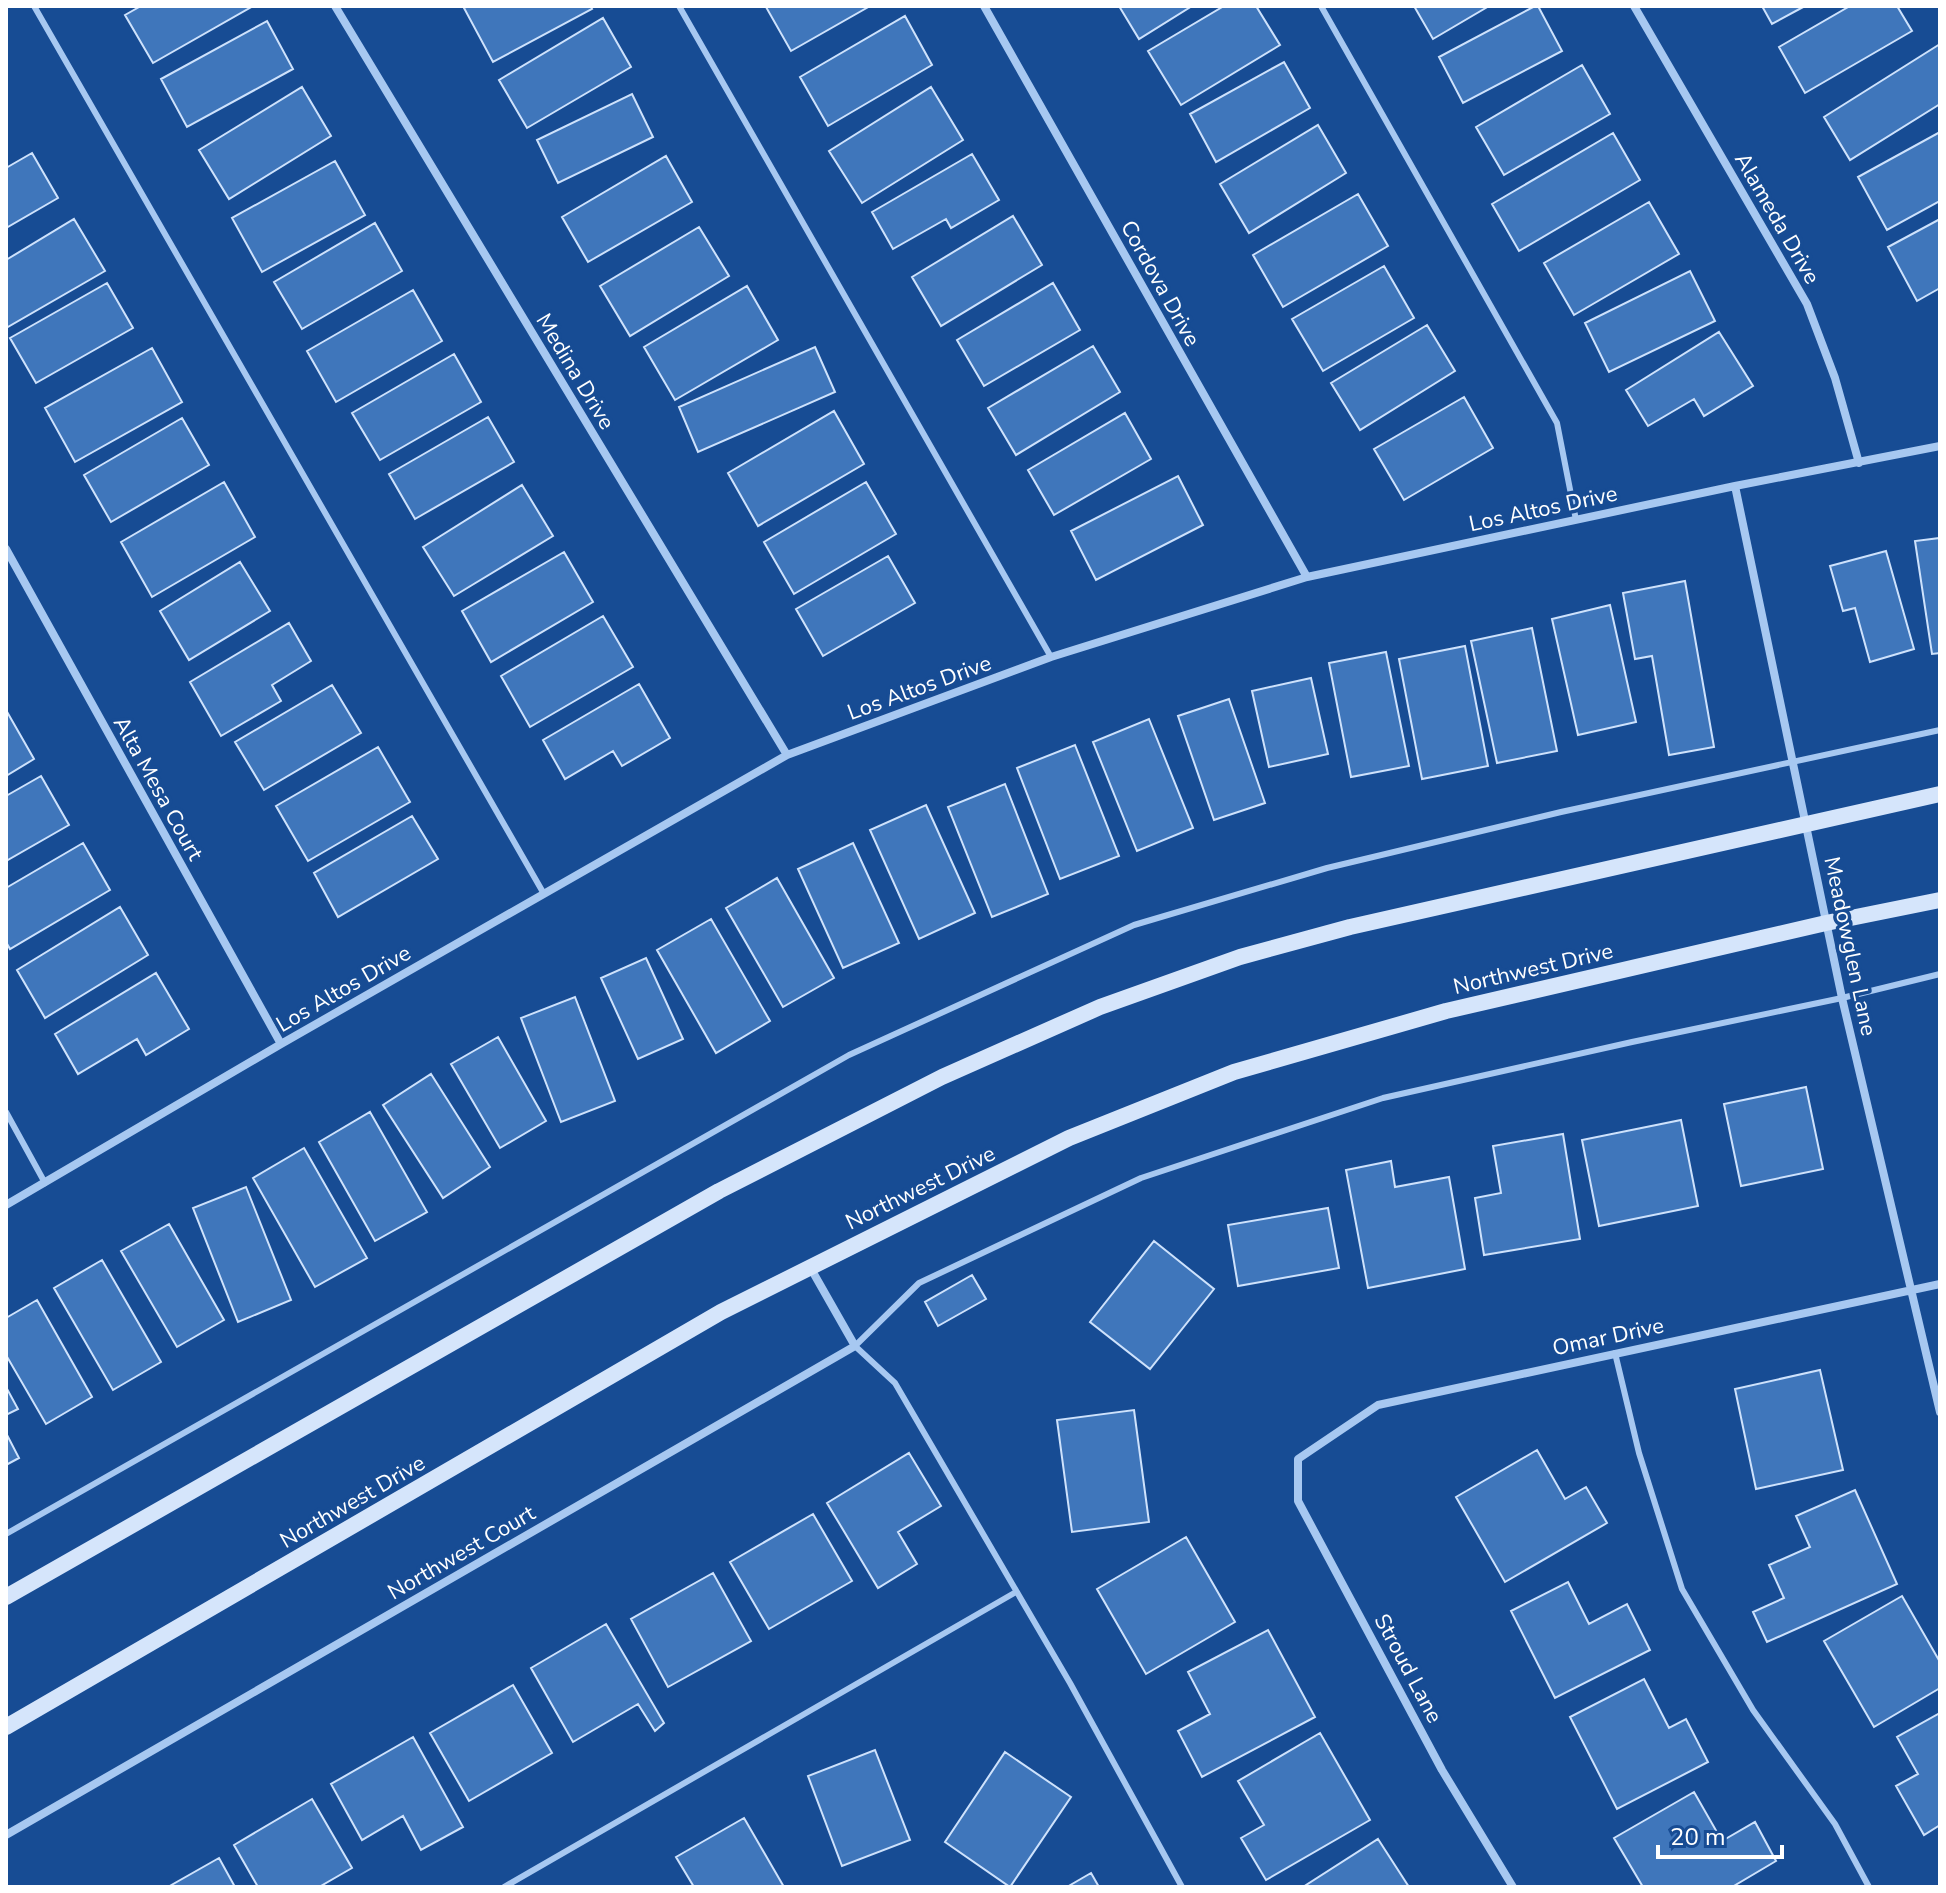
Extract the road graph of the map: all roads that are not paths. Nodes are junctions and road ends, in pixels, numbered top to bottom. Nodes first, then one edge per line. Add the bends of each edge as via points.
1 (34, 6) edge
2 (335, 6) edge
3 (679, 6) edge
4 (984, 6) edge
5 (1321, 6) edge
6 (1634, 6) edge
7 (1940, 446) edge
8 (1859, 463) junction
9 (1735, 486) junction
10 (1576, 520) junction
11 (6, 549) edge
12 (8, 560) edge
13 (1307, 577) junction
14 (1051, 657) junction
15 (1940, 730) edge
16 (787, 755) junction
17 (1793, 762) junction
18 (1940, 794) edge
19 (1807, 825) junction
20 (544, 894) junction
21 (1940, 900) edge
22 (1826, 923) junction
23 (1940, 974) edge
24 (1842, 998) junction
25 (281, 1044) junction
26 (6, 1112) edge
27 (45, 1183) junction
28 (6, 1205) edge
29 (810, 1267) junction
30 (1940, 1284) edge
31 (1912, 1291) junction
32 (855, 1346) junction
33 (1615, 1353) junction
34 (1940, 1412) edge
35 (1298, 1459) joint
36 (6, 1534) edge
37 (1016, 1592) junction
38 (6, 1597) edge
39 (6, 1727) edge
40 (6, 1835) edge
41 (504, 1887) edge
42 (1182, 1887) edge
43 (1513, 1887) edge
44 (1869, 1887) edge

1 - 20 lane
2 - 16 street, Medina Drive
3 - 14 lane
4 - 13 street, Cordova Drive
5 - 10 lane via 1557,423
6 - 8 street, Alameda Drive via 1807,304
7 - 8 street, Los Altos Drive
8 - 9 street, Los Altos Drive
9 - 10 street, Los Altos Drive
9 - 17 street, Meadowglen Lane
10 - 13 street, Los Altos Drive
11 - 12 street, Alta Mesa Court
12 - 25 street, Alta Mesa Court
13 - 14 street, Los Altos Drive
14 - 16 street, Los Altos Drive
15 - 17 lane
16 - 20 street, Los Altos Drive
17 - 19 street, Meadowglen Lane
17 - 36 lane via 1327,868 1134,925 849,1055
18 - 19 main road
19 - 22 street, Meadowglen Lane
19 - 38 main road via 1350,927 1240,957 1100,1007 942,1077 719,1191
20 - 25 street, Los Altos Drive
21 - 22 main road, Northwest Drive
22 - 24 street, Meadowglen Lane
22 - 29 main road, Northwest Drive via 1446,1011 1234,1072 1069,1138
23 - 24 lane
24 - 31 street, Meadowglen Lane
24 - 32 lane via 1383,1098 1141,1178 919,1283
25 - 27 street, Los Altos Drive
26 - 27 lane
27 - 28 street, Los Altos Drive
29 - 32 street
29 - 39 main road, Northwest Drive via 721,1312
30 - 31 street, Omar Drive
31 - 33 street, Omar Drive
31 - 34 street, Meadowglen Lane
32 - 37 lane via 895,1383
32 - 40 street, Northwest Court
33 - 35 street, Omar Drive via 1378,1405
33 - 44 lane via 1639,1453 1682,1589 1753,1710 1835,1824
35 - 43 street, Stroud Lane via 1298,1501 1442,1770
37 - 41 lane
37 - 42 lane

